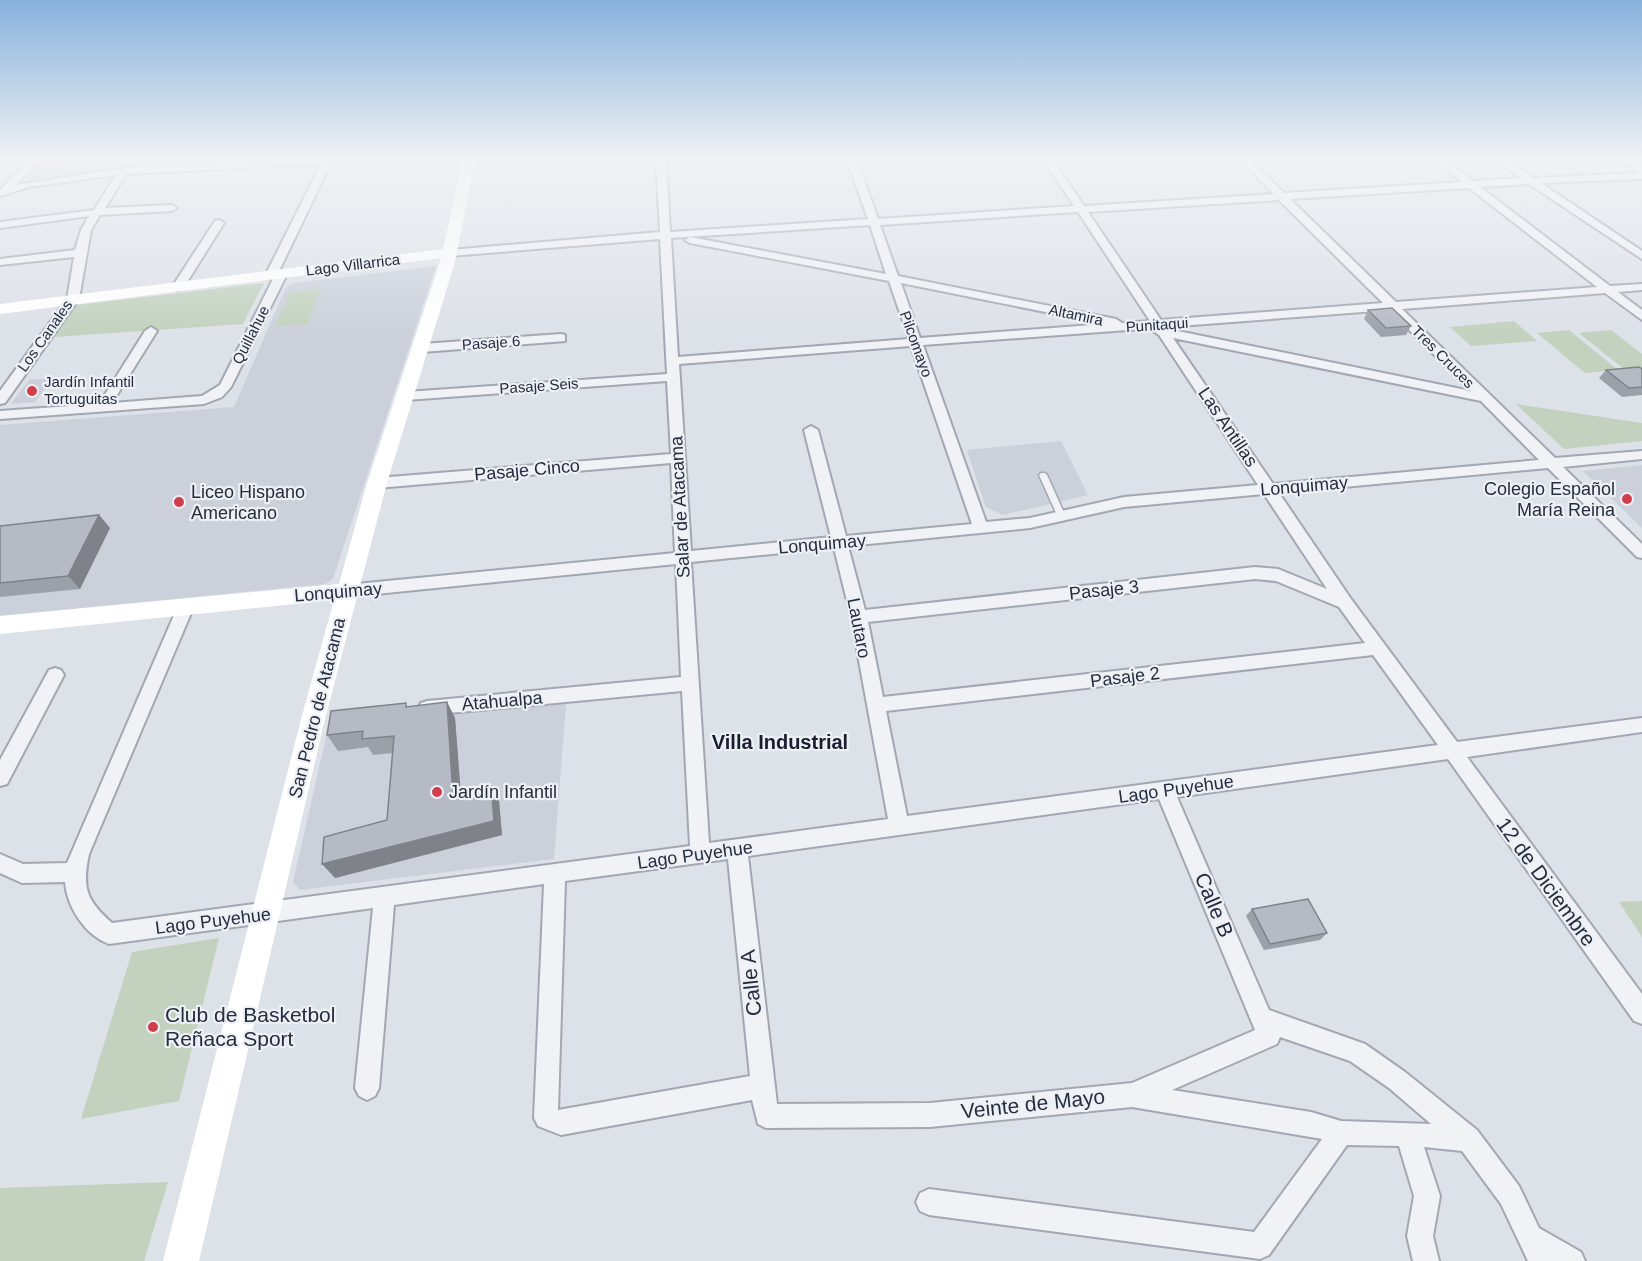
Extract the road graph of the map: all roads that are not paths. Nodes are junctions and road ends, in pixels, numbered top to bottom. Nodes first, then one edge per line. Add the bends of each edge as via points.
1 (50, 219) edge
2 (94, 219) edge
3 (301, 219) edge
4 (457, 219) edge
5 (666, 219) edge
6 (874, 219) edge
7 (925, 219) edge
8 (1087, 219) edge
9 (1304, 219) edge
10 (1515, 219) edge
11 (1587, 219) edge
12 (875, 222) junction
13 (219, 223) dead end
14 (0, 225) edge
15 (667, 236) junction
16 (80, 253) junction
17 (450, 253) junction
18 (1642, 256) edge
19 (0, 262) edge
20 (276, 275) junction
21 (892, 278) junction
22 (178, 287) junction
23 (1642, 287) edge
24 (1608, 290) junction
25 (73, 299) junction
26 (1394, 307) junction
27 (0, 309) edge
28 (1642, 316) edge
29 (1135, 327) junction
30 (1162, 329) junction
31 (151, 331) dead end
32 (561, 338) dead end
33 (916, 343) junction
34 (422, 348) junction
35 (672, 361) junction
36 (672, 377) junction
37 (406, 396) junction
38 (1484, 398) junction
39 (0, 399) edge
40 (103, 407) junction
41 (0, 415) edge
42 (811, 430) dead end
43 (1642, 455) edge
44 (677, 458) junction
45 (1552, 463) junction
46 (1043, 475) dead end
47 (377, 483) junction
48 (1269, 489) junction
49 (1061, 515) junction
50 (981, 529) junction
51 (840, 543) junction
52 (1642, 553) edge
53 (682, 557) junction
54 (346, 591) junction
55 (1345, 603) junction
56 (186, 606) junction
57 (859, 616) junction
58 (0, 625) edge
59 (1377, 648) junction
60 (55, 675) dead end
61 (691, 682) junction
62 (874, 705) junction
63 (407, 710) edge
64 (1642, 725) edge
65 (1450, 752) junction
66 (0, 777) edge
67 (1165, 791) junction
68 (899, 827) junction
69 (737, 850) junction
70 (700, 855) junction
71 (0, 864) edge
72 (74, 872) junction
73 (555, 875) junction
74 (384, 898) junction
75 (267, 915) junction
76 (1642, 1013) edge
77 (1262, 1019) junction
78 (762, 1086) junction
79 (367, 1088) dead end
80 (1132, 1095) junction
81 (766, 1116) joint
82 (1341, 1133) junction
83 (1408, 1134) junction
84 (1468, 1139) junction
85 (929, 1202) dead end
86 (1529, 1236) junction
87 (181, 1261) edge
88 (1426, 1261) edge
89 (1542, 1261) edge
90 (1572, 1261) edge

1 - 14 street
2 - 16 street, Los Canales
3 - 20 street, Quillahue
4 - 17 street, San Pedro de Atacama
5 - 15 street, Salar de Atacama
6 - 12 street, Pilcomayo
7 - 12 street, Lago Villarrica
8 - 30 street, Las Antillas
9 - 26 street, Tres Cruces
10 - 24 street
11 - 18 street
12 - 15 street, Lago Villarrica
12 - 21 street, Pilcomayo
13 - 22 street
15 - 17 street, Lago Villarrica
15 - 21 street, Altamira
15 - 35 street, Salar de Atacama
16 - 19 street
16 - 25 street, Los Canales
17 - 20 street, Lago Villarrica
17 - 34 street, San Pedro de Atacama
20 - 22 street, Lago Villarrica
20 - 40 street, Quillahue via 225,387 217,394 204,400
21 - 29 street, Altamira
21 - 33 street, Pilcomayo
22 - 25 street, Lago Villarrica
23 - 24 street, Punitaqui
24 - 26 street, Punitaqui
24 - 28 street
25 - 27 street, Lago Villarrica
25 - 39 street, Los Canales
26 - 30 street, Punitaqui
26 - 38 street, Tres Cruces
29 - 30 street, Punitaqui
29 - 33 street, Punitaqui
30 - 38 street
30 - 48 street, Las Antillas
31 - 40 street
32 - 34 street, Pasaje 6
33 - 35 street, Punitaqui
33 - 50 street, Pilcomayo
34 - 37 street, San Pedro de Atacama
35 - 36 street, Salar de Atacama
36 - 37 street, Pasaje Seis
36 - 44 street, Salar de Atacama
37 - 47 street, San Pedro de Atacama
38 - 45 street, Tres Cruces
40 - 41 street
42 - 51 street, Lautaro
43 - 45 street, Lonquimay
44 - 47 street, Pasaje Cinco
44 - 53 street, Salar de Atacama
45 - 48 street, Lonquimay
45 - 52 street, Tres Cruces
46 - 49 lane
47 - 54 street, San Pedro de Atacama
48 - 49 street, Lonquimay via 1124,502
48 - 55 street, Las Antillas
49 - 50 street, Lonquimay
50 - 51 street, Lonquimay
51 - 53 street, Lonquimay
51 - 57 street, Lautaro
53 - 54 street, Lonquimay
53 - 61 street, Salar de Atacama
54 - 56 street, Lonquimay
54 - 75 street, San Pedro de Atacama via 324,718
55 - 57 street, Pasaje 3 via 1278,575 1263,573
55 - 59 street, Las Antillas
56 - 58 street, Lonquimay
56 - 72 street, Lago Puyehue
57 - 62 street, Lautaro
59 - 62 street, Pasaje 2
59 - 65 street, Las Antillas
60 - 66 street
61 - 63 street, Atahualpa
61 - 70 street, Salar de Atacama
62 - 68 street, Lautaro
64 - 65 street, Lago Puyehue
65 - 67 street, Lago Puyehue
65 - 76 street, 12 de Diciembre
67 - 68 street, Lago Puyehue
67 - 77 street, Calle B
68 - 69 street, Lago Puyehue
69 - 70 street, Lago Puyehue
69 - 78 street, Calle A
70 - 73 street, Lago Puyehue
71 - 72 street via 22,874
72 - 75 street, Lago Puyehue via 76,895 84,913 109,934
73 - 74 street, Lago Puyehue
73 - 78 street via 546,1118 561,1123
74 - 75 street, Lago Puyehue
74 - 79 street
75 - 87 street, San Pedro de Atacama
77 - 80 street, Veinte de Mayo via 1269,1036
77 - 84 street via 1357,1052
78 - 81 street, Calle A
80 - 81 street, Veinte de Mayo via 930,1115
80 - 82 street via 1311,1124
82 - 83 street
82 - 85 street via 1260,1246
83 - 84 street
83 - 88 street via 1427,1196 1420,1236
84 - 86 street via 1510,1195
86 - 89 street
86 - 90 street

